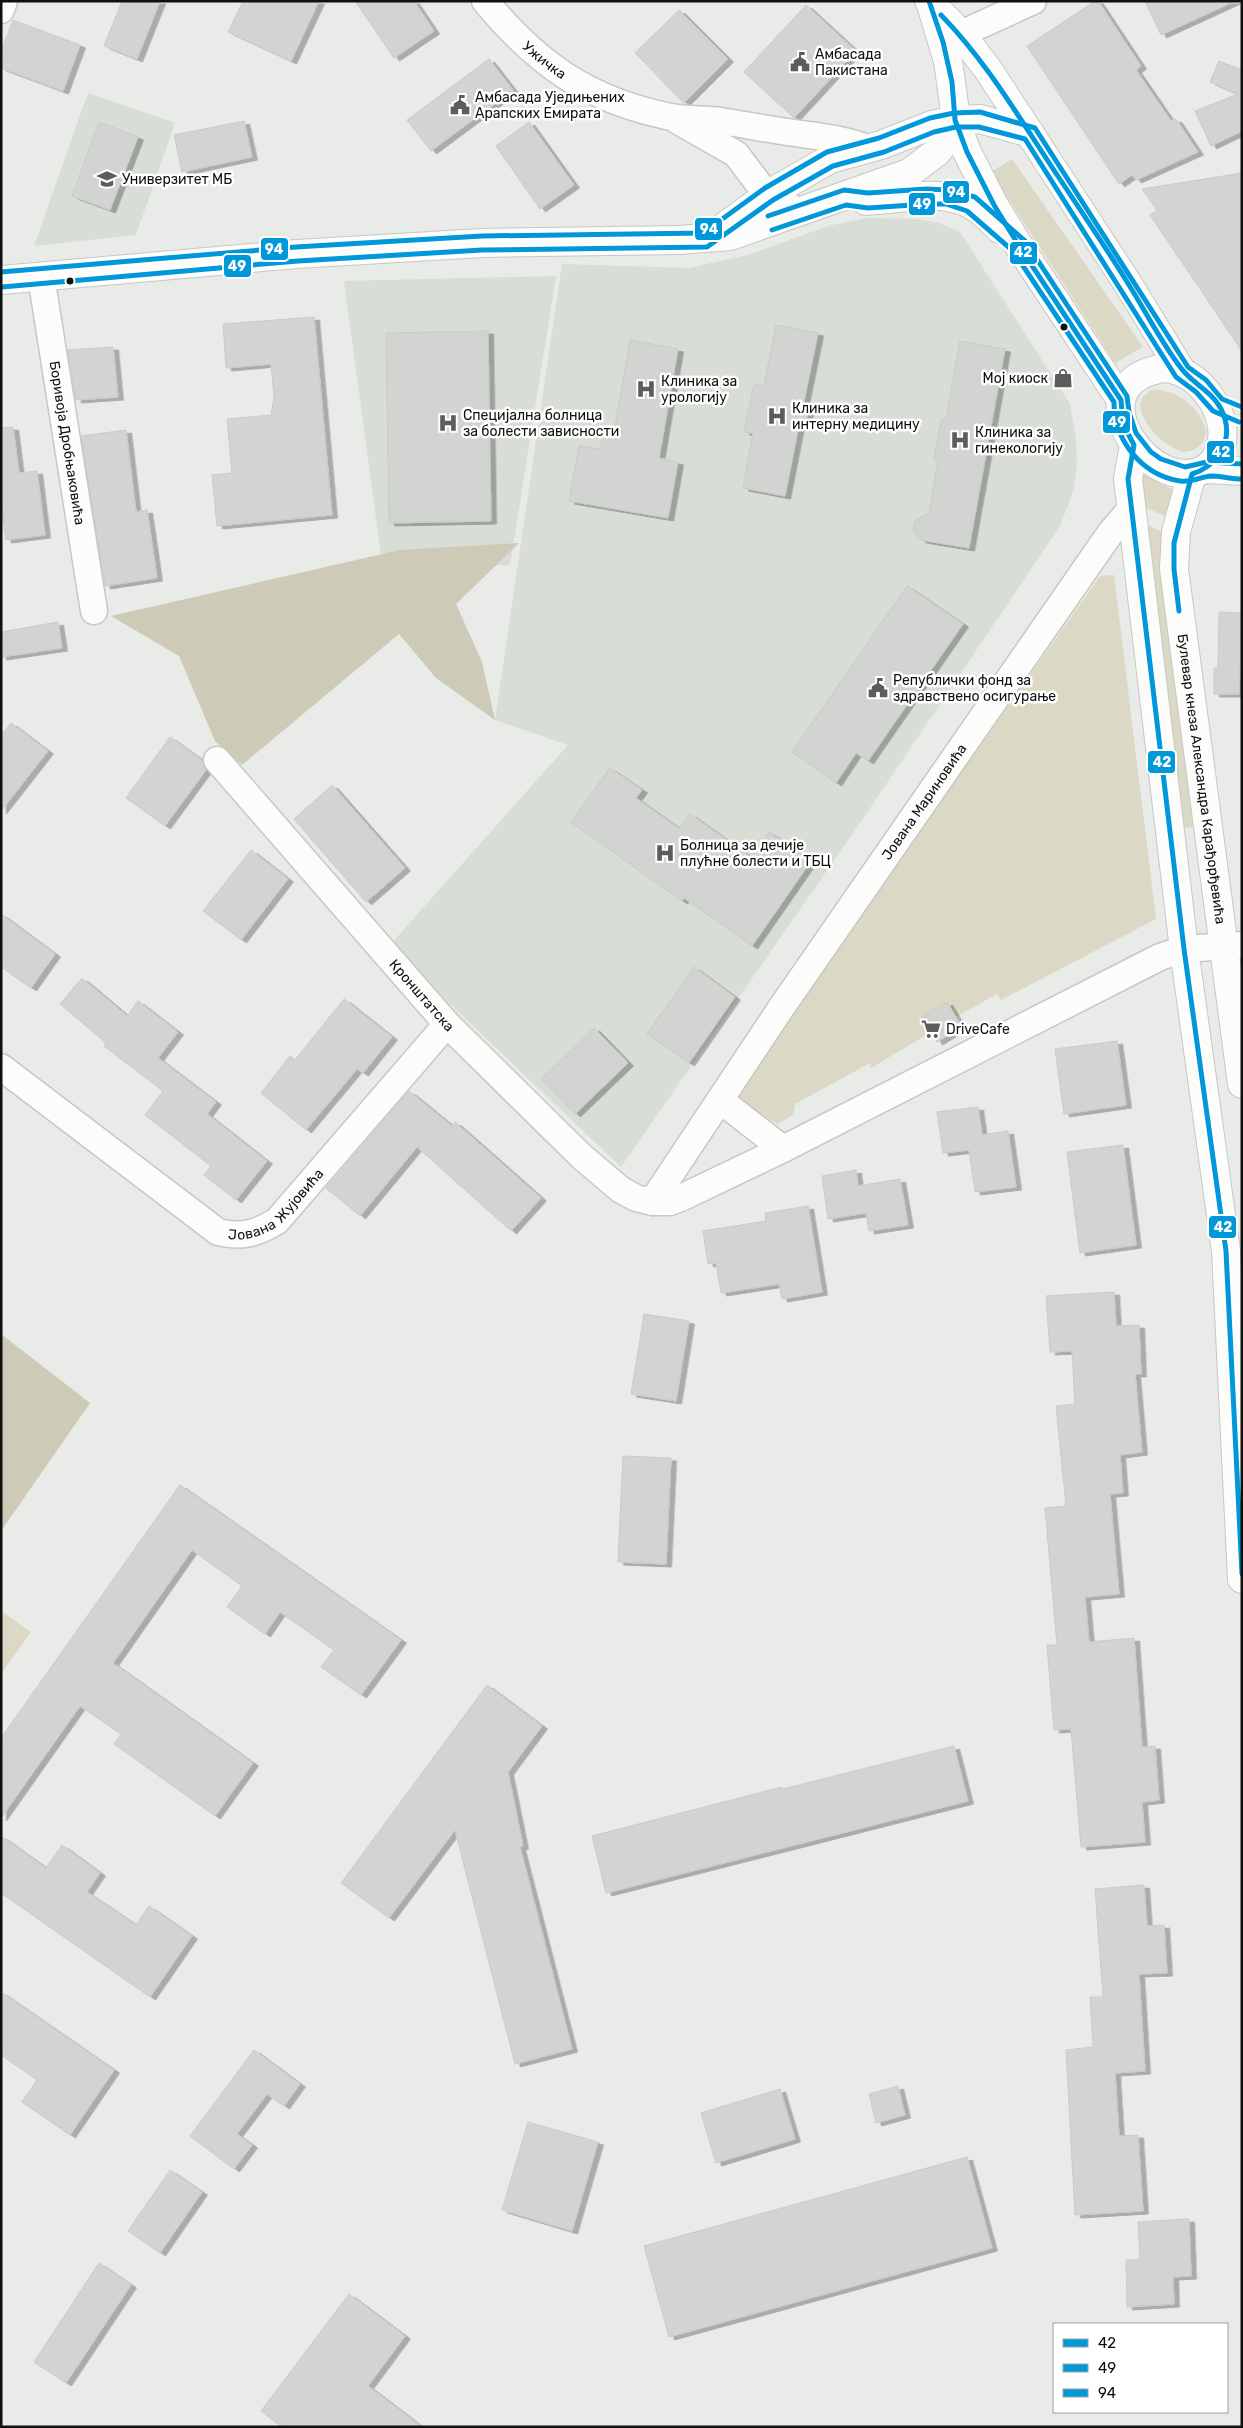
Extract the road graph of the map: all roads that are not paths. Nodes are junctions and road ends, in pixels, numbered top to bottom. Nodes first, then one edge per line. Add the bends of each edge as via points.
1 (4, 1) edge
2 (484, 1) edge
3 (1033, 1) edge
4 (929, 2) edge
5 (1, 10) edge
6 (961, 34) junction
7 (673, 118) junction
8 (955, 120) junction
9 (1030, 132) junction
10 (867, 148) junction
11 (769, 194) junction
12 (845, 197) junction
13 (802, 211) junction
14 (706, 240) junction
15 (1018, 246) junction
16 (41, 276) junction
17 (1, 280) edge
18 (1182, 372) junction
19 (1121, 400) junction
20 (1230, 410) edge
21 (1134, 445) junction
22 (1199, 472) junction
23 (1242, 472) edge
24 (1132, 508) junction
25 (94, 611) dead end
26 (217, 760) dead end
27 (1232, 945) edge
28 (1184, 949) junction
29 (447, 1024) junction
30 (1, 1067) edge
31 (1242, 1084) edge
32 (720, 1100) junction
33 (783, 1149) junction
34 (652, 1202) junction
35 (1234, 1250) edge
36 (1242, 1579) edge

1 - 5 street
2 - 7 street, Ужичка via 536,55 585,89
3 - 6 street
4 - 6 main road
4 - 8 main road via 949,68
6 - 9 main road
7 - 10 street, Ужичка via 721,121 840,140
7 - 11 street, Ужичка via 736,154
8 - 9 main road via 988,120
8 - 10 main road
8 - 12 main road via 942,147 916,169
8 - 15 main road via 967,152
9 - 18 main road
10 - 11 main road via 830,160
11 - 13 street, Ужичка
11 - 14 main road
12 - 13 main road
12 - 15 main road via 868,201 927,196 964,202 977,208
13 - 14 main road via 747,232
14 - 16 main road via 482,243 297,254
15 - 19 main road
16 - 17 main road
16 - 25 street, Боривоја Дробњаковића
18 - 19 main road via 1164,368 1144,374 1127,387
18 - 20 main road
19 - 21 main road via 1121,419
20 - 22 main road via 1225,419 1226,437 1220,455
21 - 22 main road via 1162,467 1182,474
21 - 24 main road via 1128,479
22 - 23 main road
22 - 27 main road, Булевар кнеза Александра Карађорђевића via 1176,532 1174,569
24 - 28 main road
24 - 32 street, Јована Мариновића via 1094,556
26 - 29 street, Кронштатска
27 - 28 street
27 - 31 main road, Булевар кнеза Александра Карађорђевића
28 - 33 street via 1140,966
28 - 35 main road
29 - 30 street, Јована Жујовића via 278,1221 244,1236 218,1232
29 - 34 street, Кронштатска via 581,1156 621,1190
32 - 33 street
32 - 34 street, Јована Мариновића
33 - 34 street via 683,1197 670,1202
35 - 36 main road

